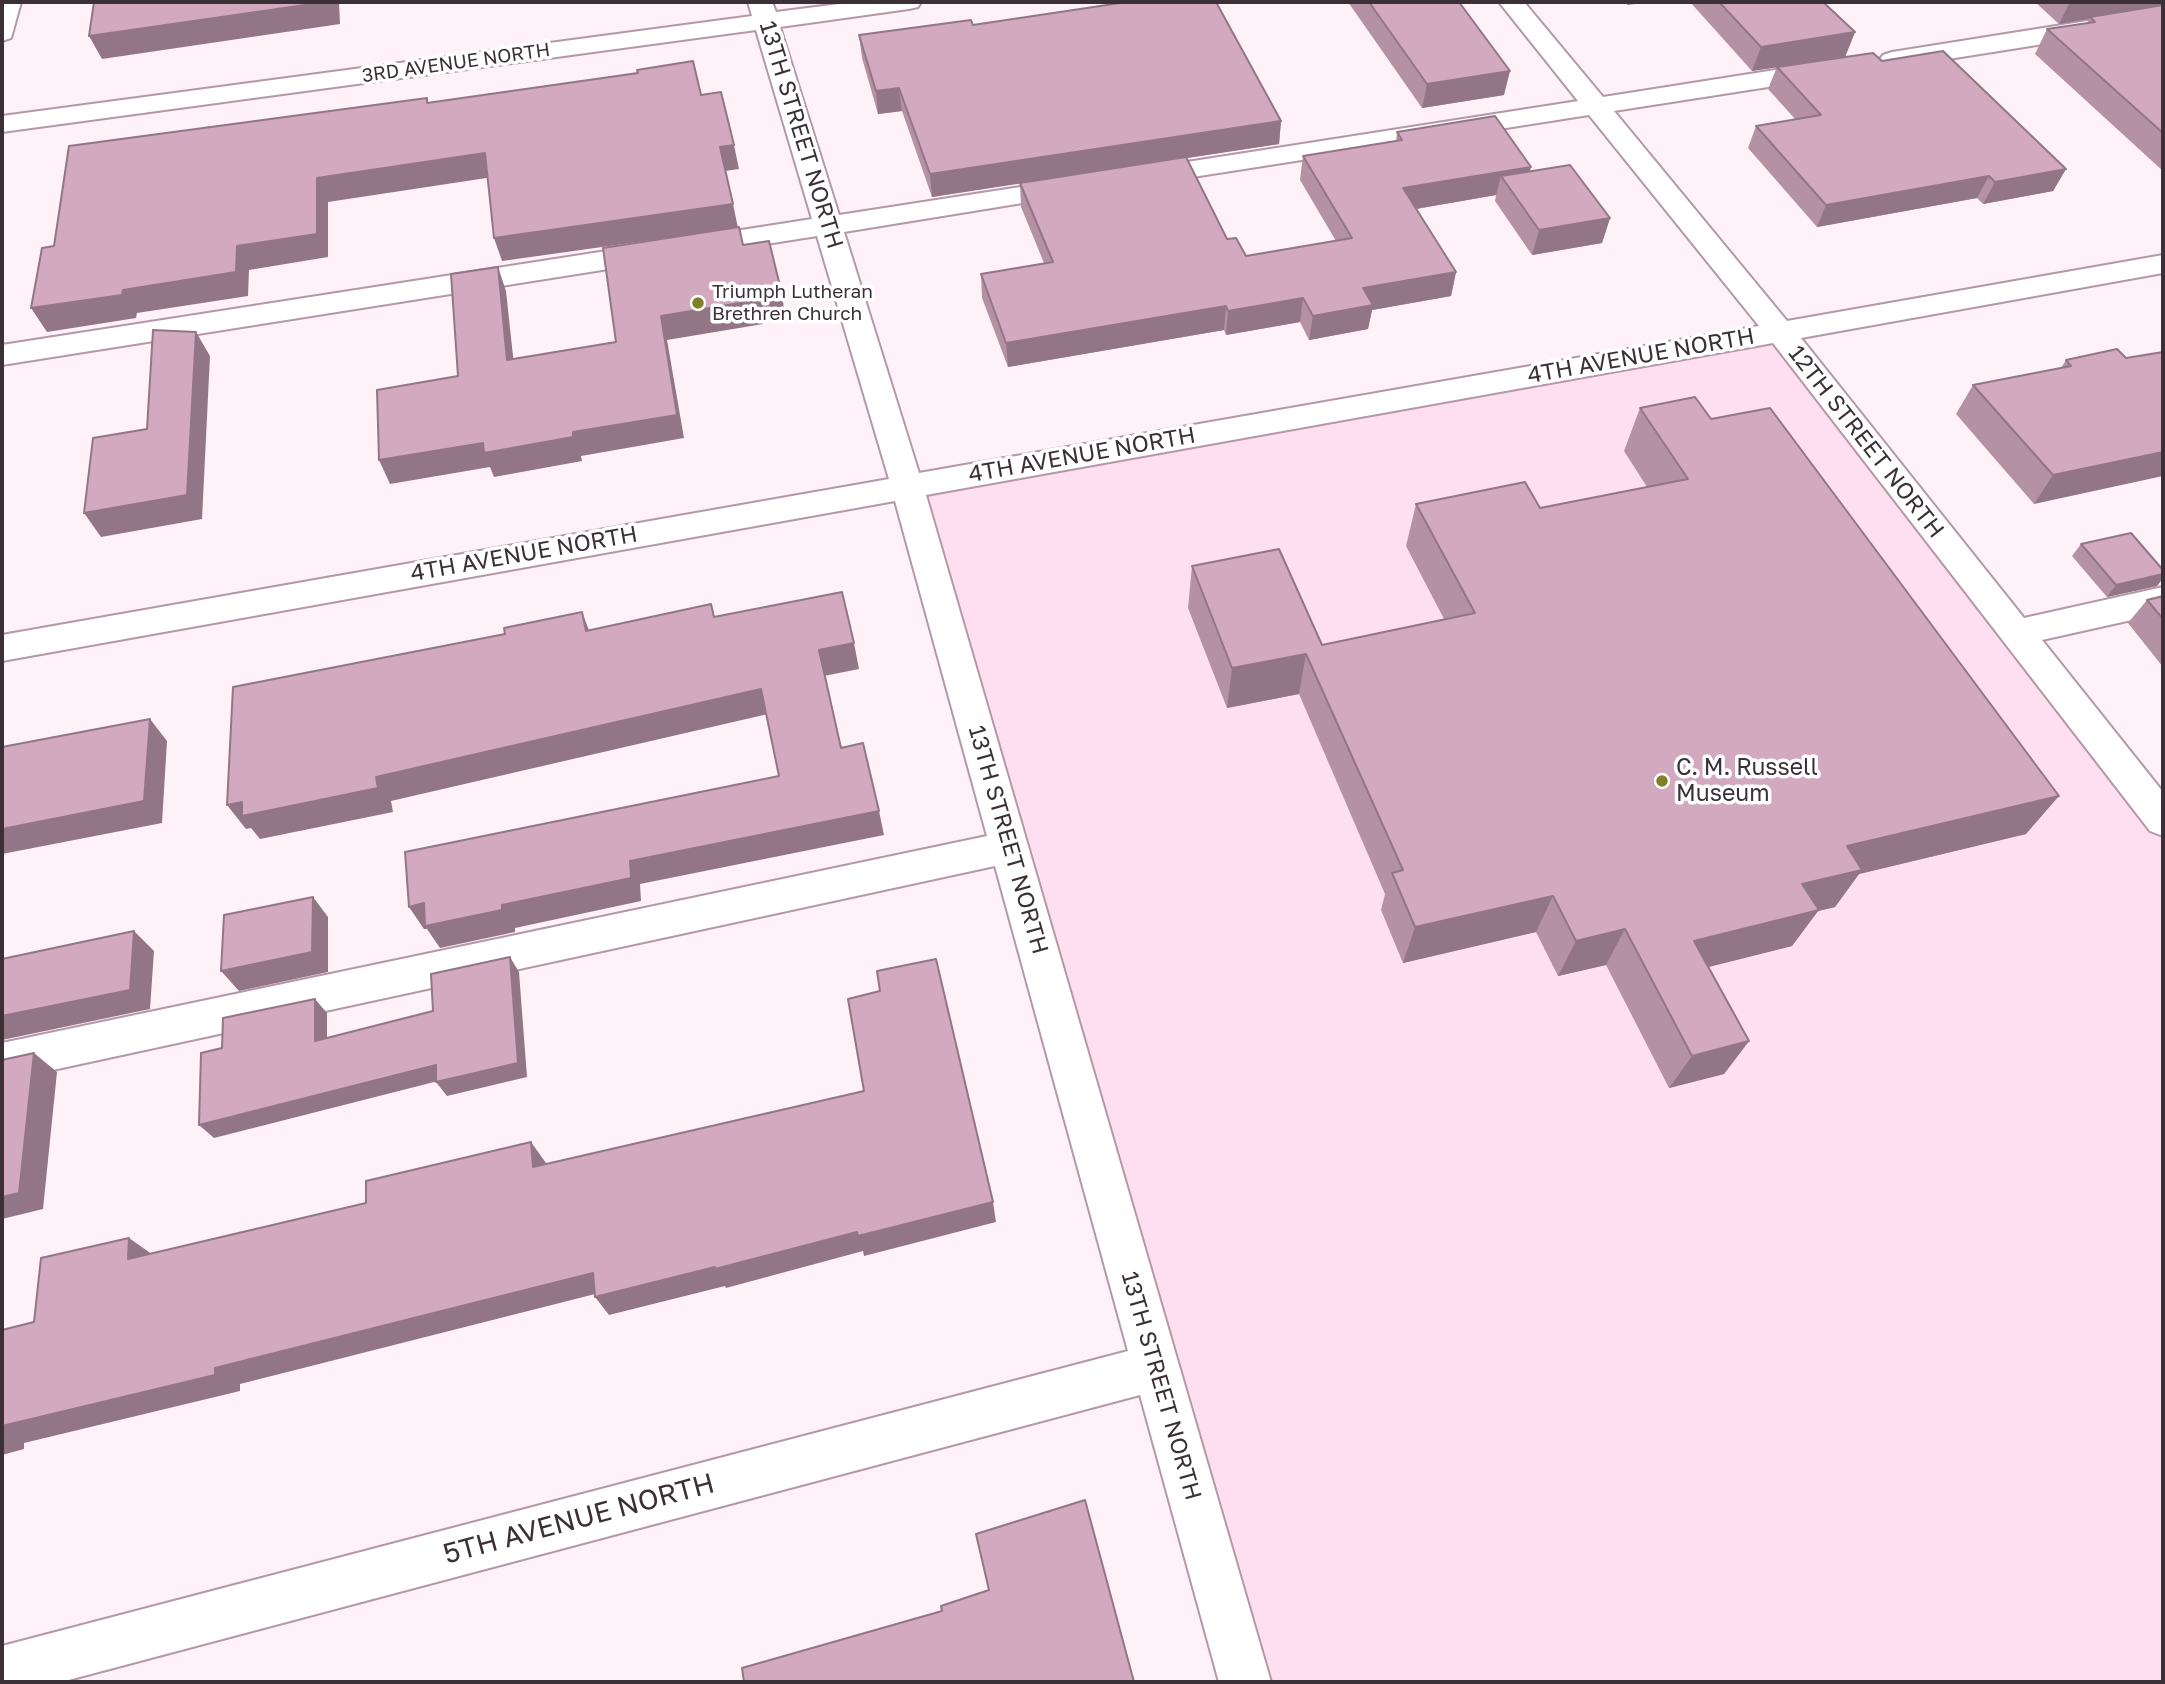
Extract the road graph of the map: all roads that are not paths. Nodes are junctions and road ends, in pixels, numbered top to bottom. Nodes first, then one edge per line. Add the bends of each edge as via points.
1 (9, 2) edge
2 (909, 2) edge
3 (1511, 2) edge
4 (763, 12) edge
5 (2163, 17) edge
6 (2, 33) edge
7 (1873, 63) edge
8 (1845, 67) edge
9 (1596, 106) junction
10 (2, 124) edge
11 (828, 225) junction
12 (2163, 264) edge
13 (1780, 332) junction
14 (2, 355) edge
15 (907, 486) junction
16 (2163, 600) edge
17 (2014, 633) junction
18 (2, 648) edge
19 (2163, 820) edge
20 (1010, 847) junction
21 (2, 1062) edge
22 (1156, 1367) junction
23 (2, 1671) edge
24 (1245, 1682) edge

1 - 6 street
2 - 4 street, 3RD AVENUE NORTH
3 - 9 street, 12TH STREET NORTH
4 - 10 street, 3RD AVENUE NORTH
4 - 11 street, 13TH STREET NORTH
5 - 7 street
8 - 9 street
9 - 11 street
9 - 13 street, 12TH STREET NORTH
11 - 14 street
11 - 15 street, 13TH STREET NORTH
12 - 13 street, 4TH AVENUE NORTH
13 - 15 street, 4TH AVENUE NORTH
13 - 17 street, 12TH STREET NORTH
15 - 18 street, 4TH AVENUE NORTH
15 - 20 street, 13TH STREET NORTH
16 - 17 street
17 - 19 street, 12TH STREET NORTH
20 - 21 street
20 - 22 street, 13TH STREET NORTH
22 - 23 street, 5TH AVENUE NORTH
22 - 24 street, 13TH STREET NORTH

